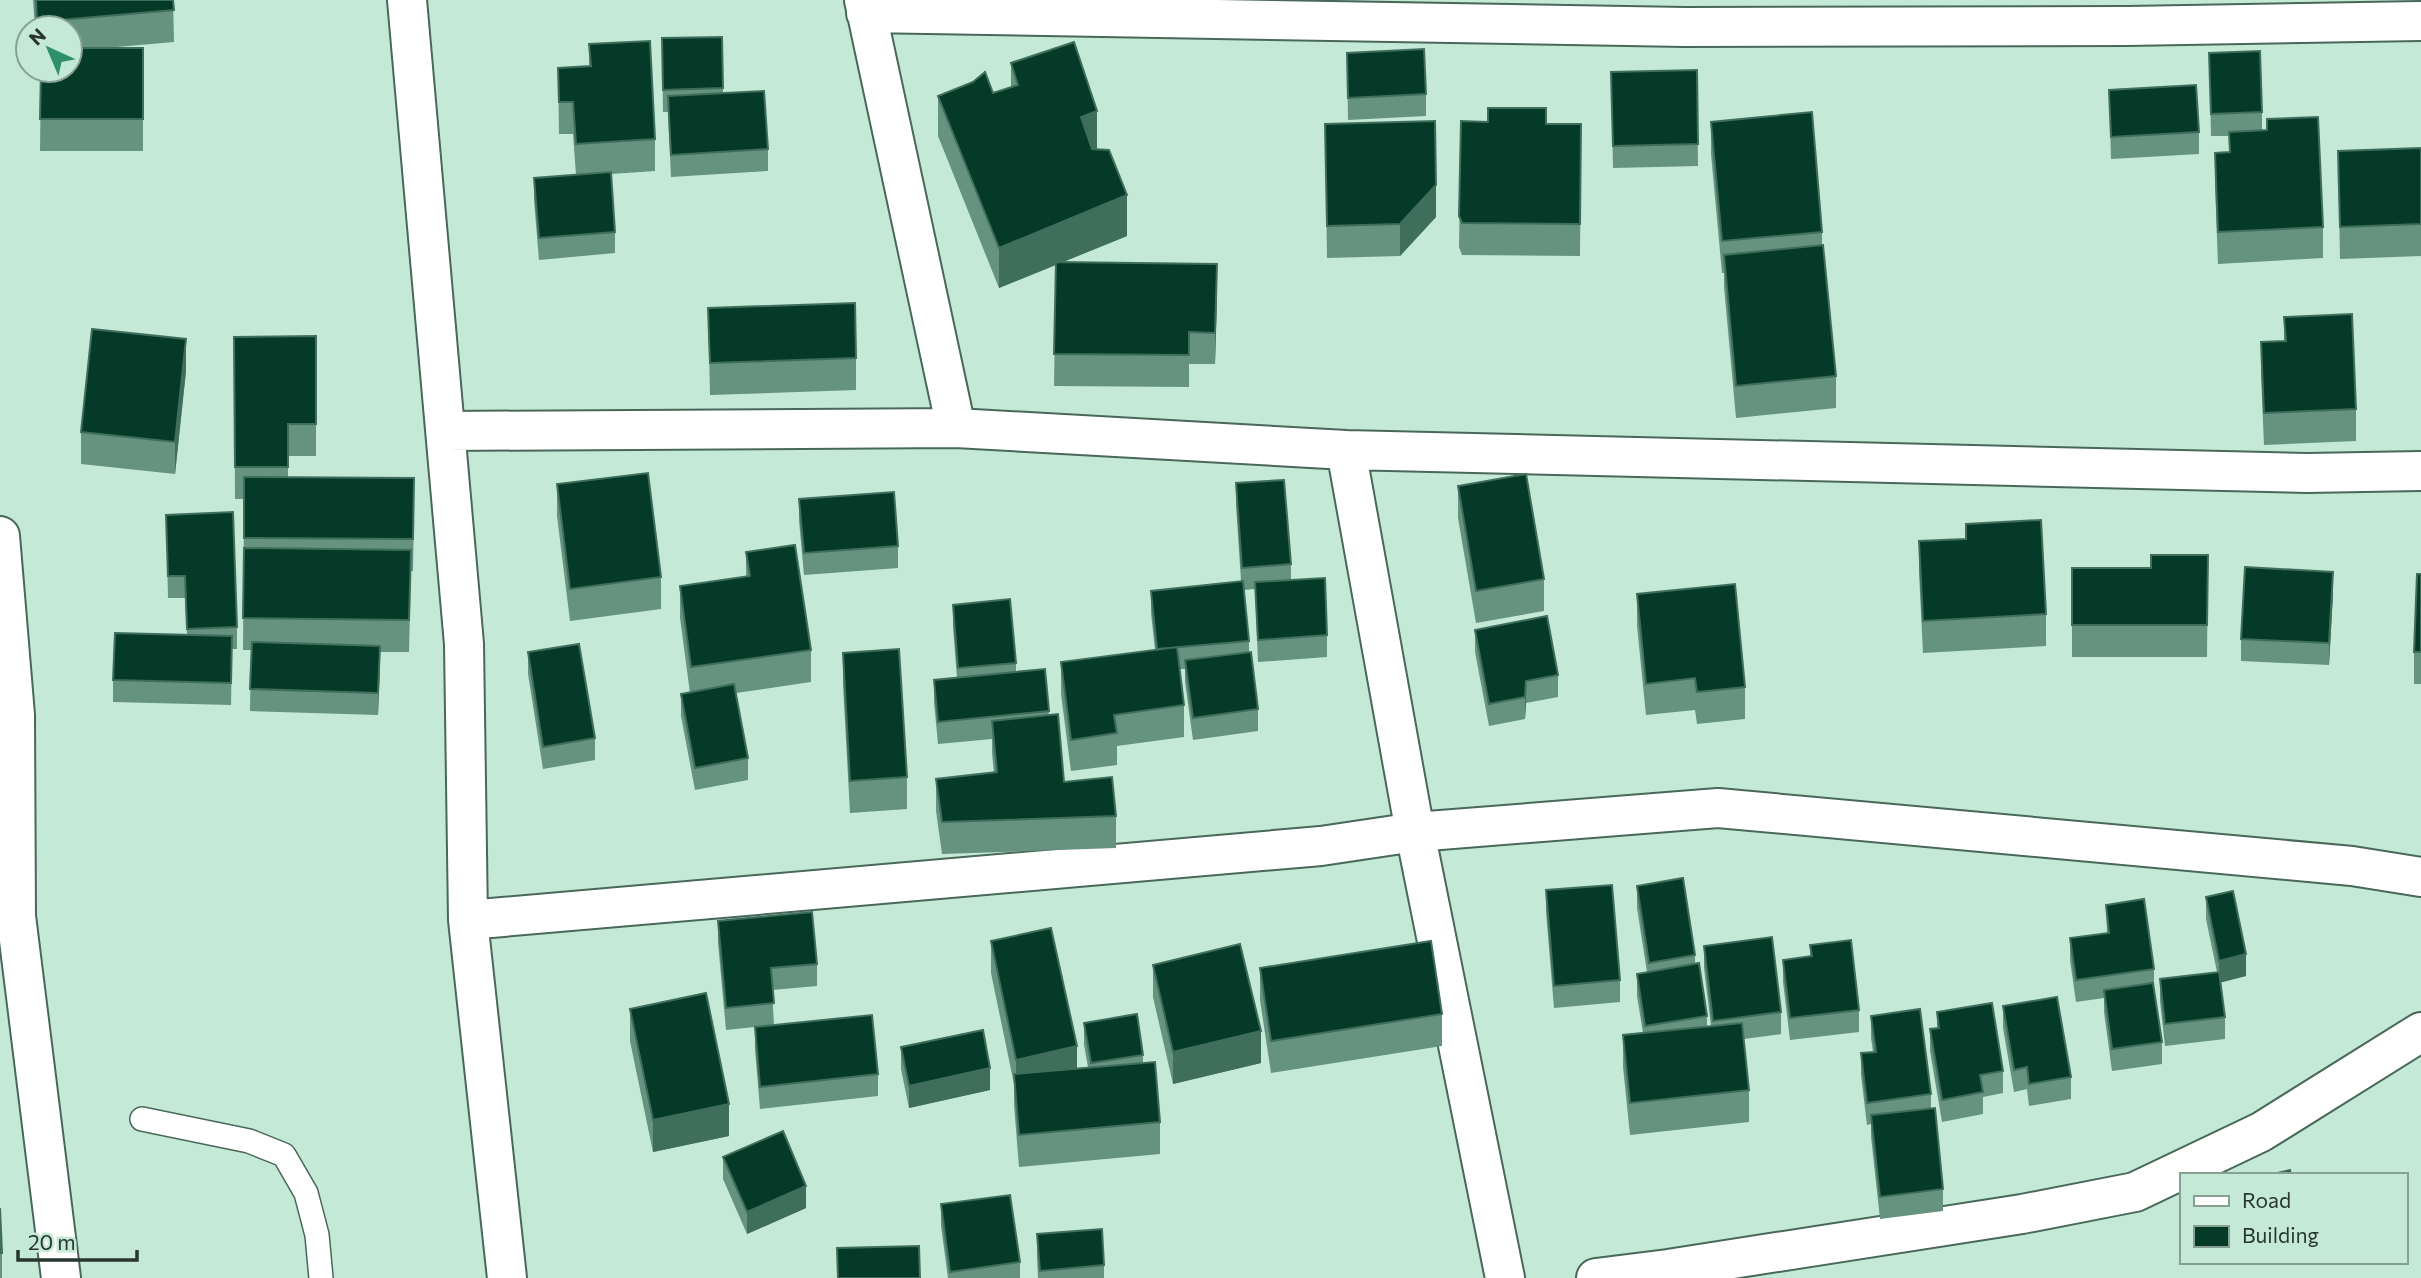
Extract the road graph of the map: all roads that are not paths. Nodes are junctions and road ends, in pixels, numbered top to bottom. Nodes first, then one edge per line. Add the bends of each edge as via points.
1 (407, 0) edge
2 (865, 7) edge
3 (2125, 13) edge
4 (2421, 21) edge
5 (956, 428) junction
6 (446, 431) junction
7 (1346, 450) junction
8 (2421, 471) edge
9 (0, 536) edge
10 (1415, 832) junction
11 (2421, 877) edge
12 (8, 916) edge
13 (468, 920) junction
14 (2421, 1032) edge
15 (142, 1119) dead end
16 (61, 1278) edge
17 (321, 1278) edge
18 (507, 1278) edge
19 (1505, 1278) edge
20 (1596, 1278) edge

1 - 6 street
2 - 3 street via 1685,27
2 - 5 street
3 - 4 street
5 - 6 street
5 - 7 street
6 - 13 street via 464,643
7 - 8 street via 2307,473
7 - 10 street
9 - 12 street via 15,715
10 - 11 street via 1718,808 2352,866
10 - 13 street via 1321,846
10 - 19 street
12 - 16 street
13 - 18 street
14 - 20 street via 2261,1132 2135,1192 2022,1214
15 - 17 lane via 249,1141 284,1155 306,1193 317,1235

